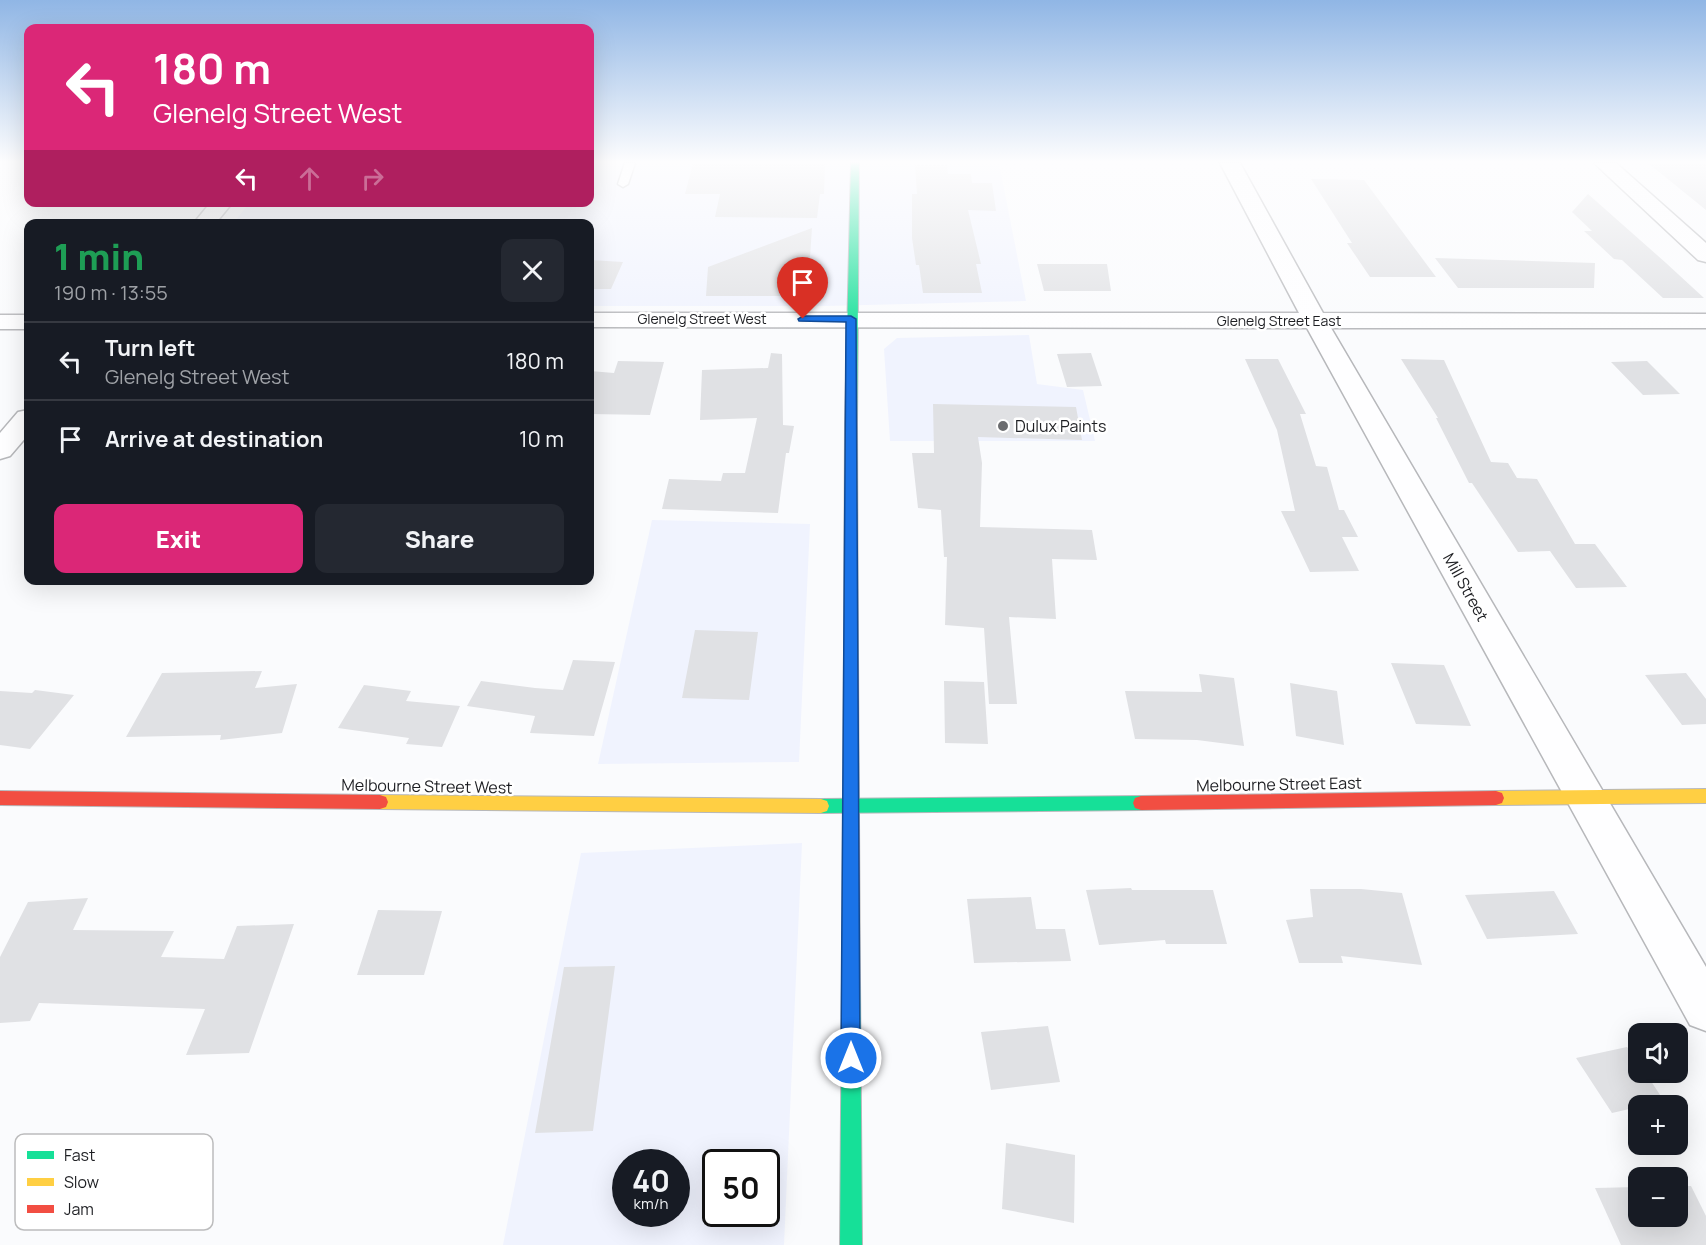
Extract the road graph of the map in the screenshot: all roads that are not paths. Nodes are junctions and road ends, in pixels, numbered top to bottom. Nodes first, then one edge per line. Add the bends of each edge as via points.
1 (854, 221) edge
2 (1261, 221) edge
3 (1669, 221) edge
4 (1706, 255) edge
5 (851, 319) junction
6 (594, 320) edge
7 (1315, 321) junction
8 (1706, 321) edge
9 (0, 322) edge
10 (24, 322) edge
11 (24, 423) edge
12 (0, 450) edge
13 (1583, 796) junction
14 (1706, 796) edge
15 (0, 798) edge
16 (853, 806) junction
17 (1706, 1009) edge
18 (851, 1245) edge

1 - 5 main road
2 - 7 street, Mill Street
3 - 4 street
5 - 6 street, Glenelg Street West
5 - 7 street, Glenelg Street East
5 - 16 main road
7 - 8 street, Glenelg Street East
7 - 13 street, Mill Street
9 - 10 street
11 - 12 street
13 - 14 main road, Melbourne Street East
13 - 16 main road, Melbourne Street East
13 - 17 street, Mill Street
15 - 16 main road, Melbourne Street West
16 - 18 main road

